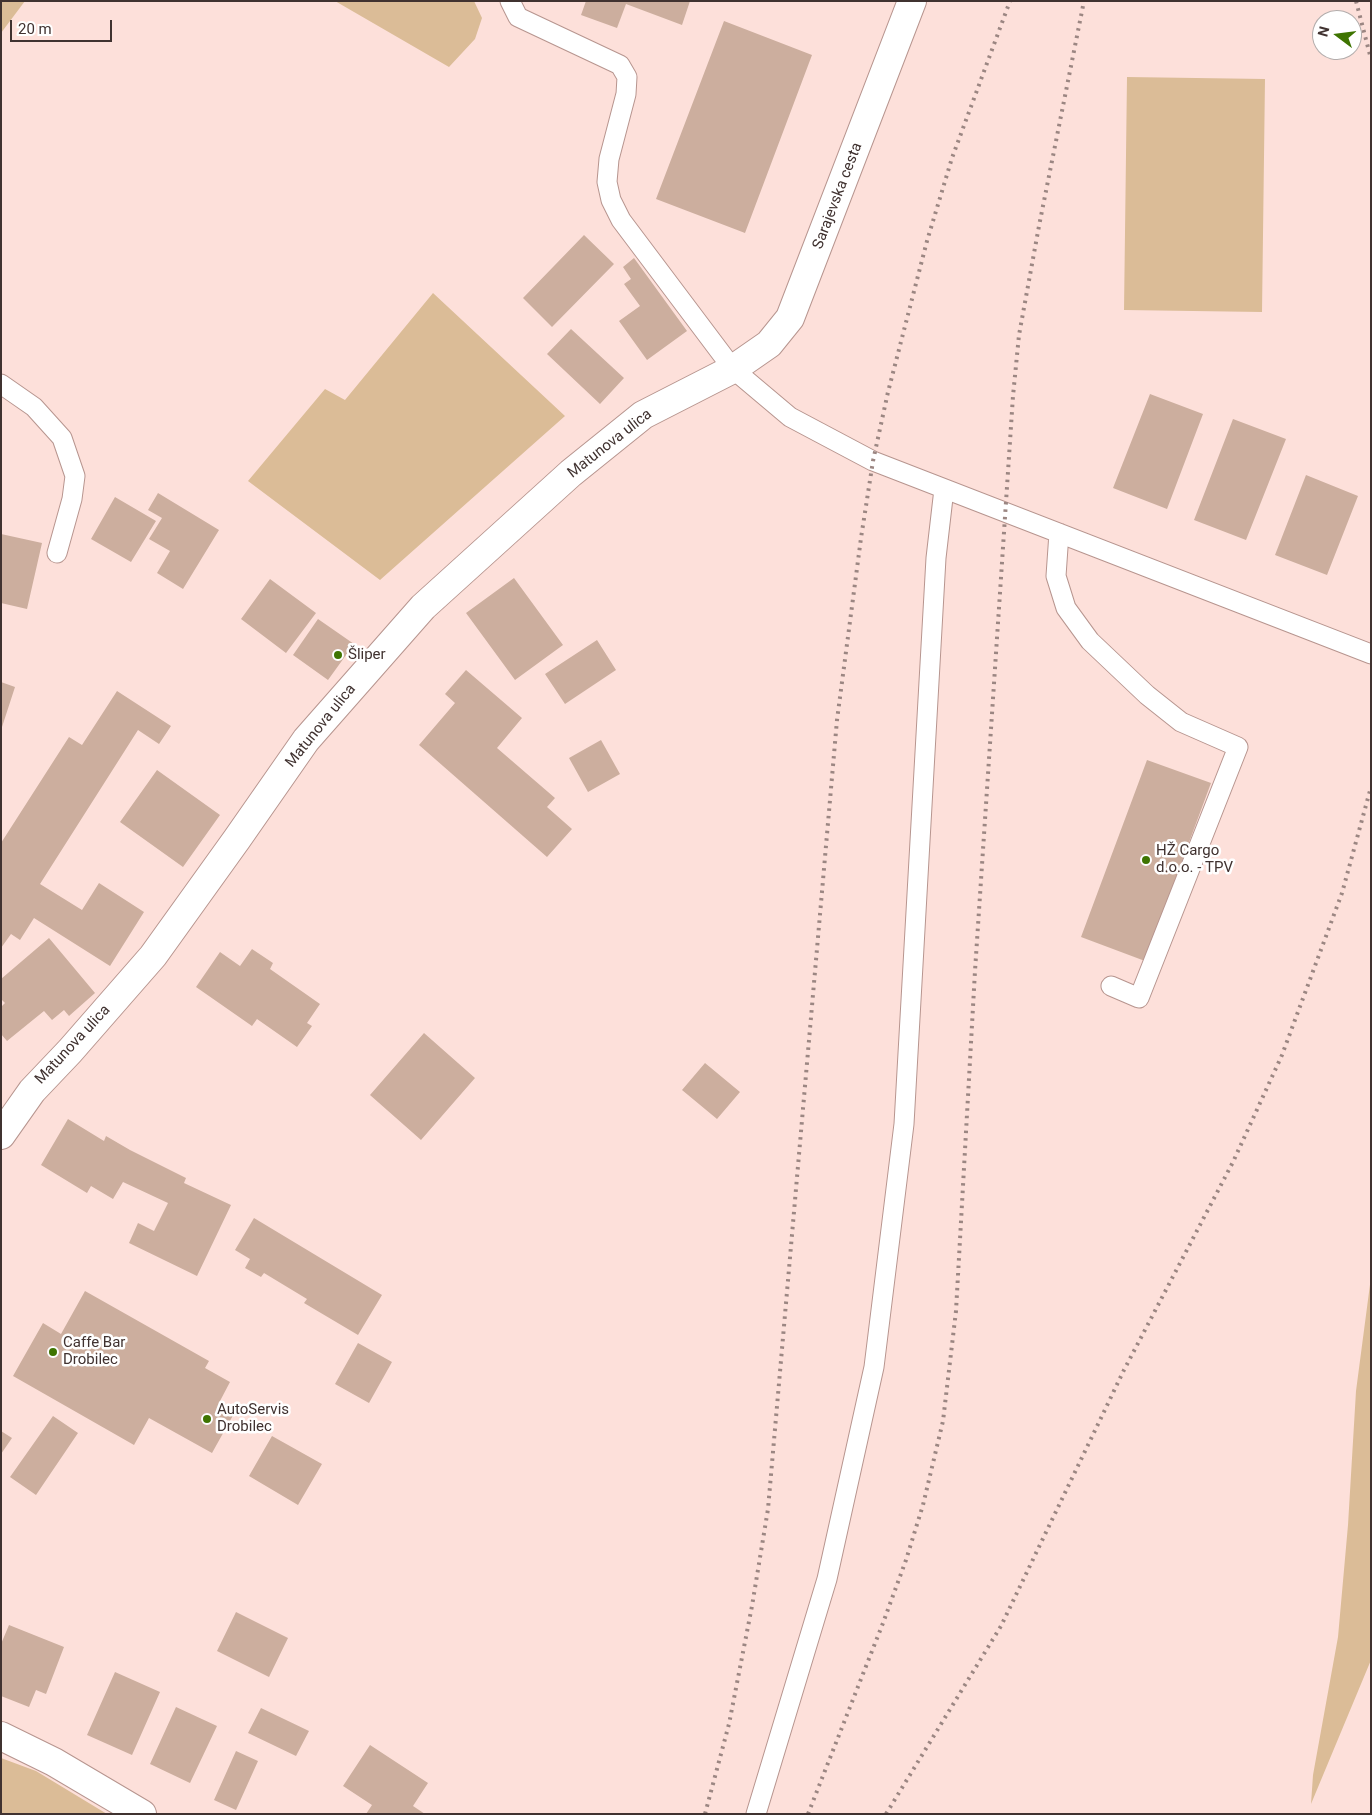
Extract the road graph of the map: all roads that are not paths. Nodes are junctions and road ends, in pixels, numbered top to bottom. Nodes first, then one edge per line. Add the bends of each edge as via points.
1 (510, 1) edge
2 (912, 1) edge
3 (734, 369) junction
4 (1, 384) edge
5 (944, 489) junction
6 (1059, 533) junction
7 (57, 553) dead end
8 (1371, 654) edge
9 (1112, 986) dead end
10 (1, 1135) edge
11 (1, 1736) edge
12 (142, 1814) edge
13 (756, 1814) edge

1 - 3 lane via 518,17 620,65 627,77 626,94 609,159 607,182 611,200 621,220
2 - 3 street, Sarajevska cesta via 790,318 769,344
3 - 5 lane via 790,417 873,461
3 - 10 street, Matunova ulica via 643,415 571,473 423,607 306,740 153,956 32,1091
4 - 7 lane via 34,407 62,438 75,476
5 - 6 lane
5 - 13 lane via 936,558 904,1124 874,1367 827,1579
6 - 8 lane
6 - 9 lane via 1056,576 1066,608 1090,642 1181,722 1238,747 1139,998
11 - 12 street via 54,1762

